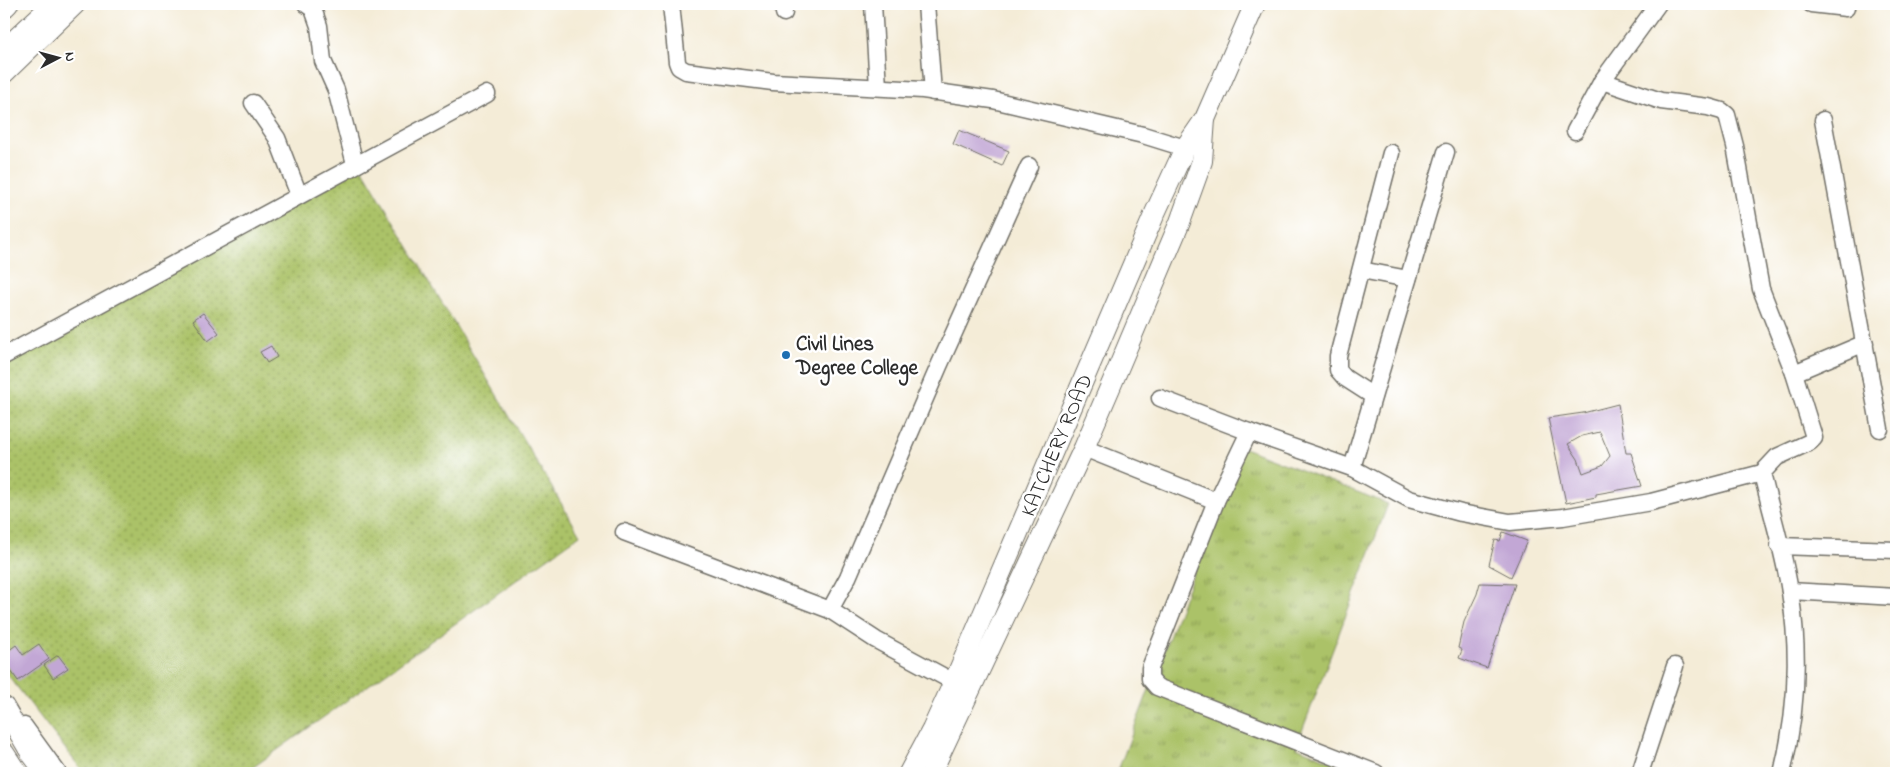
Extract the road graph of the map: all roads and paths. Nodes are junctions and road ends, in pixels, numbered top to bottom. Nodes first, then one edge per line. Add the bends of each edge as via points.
1 (8, 4) edge
2 (32, 4) edge
3 (53, 4) edge
4 (75, 4) edge
5 (306, 4) edge
6 (671, 4) edge
7 (872, 4) edge
8 (926, 4) edge
9 (1255, 4) edge
10 (1658, 4) edge
11 (1811, 4) edge
12 (4, 8) edge
13 (1846, 8) dead end
14 (4, 34) edge
15 (4, 50) edge
16 (4, 73) edge
17 (1602, 82) junction
18 (878, 87) junction
19 (933, 92) junction
20 (487, 94) dead end
21 (253, 103) dead end
22 (1205, 119) junction
23 (1823, 120) dead end
24 (1575, 130) dead end
25 (1185, 148) junction
26 (1446, 152) dead end
27 (1391, 153) dead end
28 (355, 164) junction
29 (1029, 166) dead end
30 (299, 195) junction
31 (1154, 213) junction
32 (1180, 222) junction
33 (1361, 270) junction
34 (1408, 279) junction
35 (1865, 343) junction
36 (4, 356) edge
37 (1087, 373) junction
38 (1794, 373) junction
39 (1112, 383) junction
40 (1373, 396) junction
41 (1160, 398) dead end
42 (1880, 429) dead end
43 (1249, 432) junction
44 (1084, 448) junction
45 (1352, 468) junction
46 (1762, 473) junction
47 (1216, 501) junction
48 (1025, 516) junction
49 (1047, 525) junction
50 (624, 532) dead end
51 (1779, 546) junction
52 (1896, 550) edge
53 (1790, 591) junction
54 (1896, 597) edge
55 (830, 610) junction
56 (1675, 666) dead end
57 (962, 686) junction
58 (4, 701) edge
59 (4, 707) edge
60 (929, 763) edge
61 (46, 773) edge
62 (58, 773) edge
63 (909, 773) edge
64 (1376, 773) edge
65 (1640, 773) edge
66 (1782, 773) edge

1 - 12 main road
2 - 14 main road
3 - 15 main road
4 - 16 main road
5 - 28 street via 313,9 319,26 323,61 336,90
6 - 18 street via 677,62 682,69 773,82
7 - 18 street
8 - 19 street
9 - 22 main road, KATCHERY ROAD
10 - 17 street
11 - 13 street
17 - 24 street
17 - 38 street via 1661,101 1708,107 1727,115 1761,289
18 - 19 street
19 - 25 street via 993,100
20 - 28 street
21 - 30 street via 277,138
22 - 25 main road, KATCHERY ROAD
22 - 32 main road, KATCHERY ROAD via 1202,162
23 - 35 street
25 - 31 main road, KATCHERY ROAD
26 - 34 street
27 - 33 street
28 - 30 street
29 - 55 street via 848,577
30 - 36 street
31 - 32 main road
31 - 37 main road, KATCHERY ROAD
32 - 39 main road, KATCHERY ROAD
33 - 34 street
33 - 40 street via 1338,356 1338,370
34 - 40 street
35 - 38 street
35 - 42 street
37 - 39 main road
37 - 48 main road, KATCHERY ROAD
38 - 46 street via 1814,438 1777,457
39 - 44 main road, KATCHERY ROAD
40 - 45 street
41 - 43 street
43 - 45 street
43 - 47 street
44 - 47 street
44 - 49 main road, KATCHERY ROAD
45 - 46 street via 1410,499 1510,522 1651,502
46 - 51 street
47 - 64 street via 1150,668 1150,679 1157,687
48 - 49 main road
48 - 57 main road, KATCHERY ROAD
49 - 57 main road, KATCHERY ROAD
50 - 55 street
51 - 52 street
51 - 53 street
53 - 54 street
53 - 66 street via 1796,644 1795,704
55 - 57 street via 876,640
56 - 65 street
57 - 60 main road, KATCHERY ROAD
58 - 62 street
59 - 61 main road
60 - 63 main road, KATCHERY ROAD

